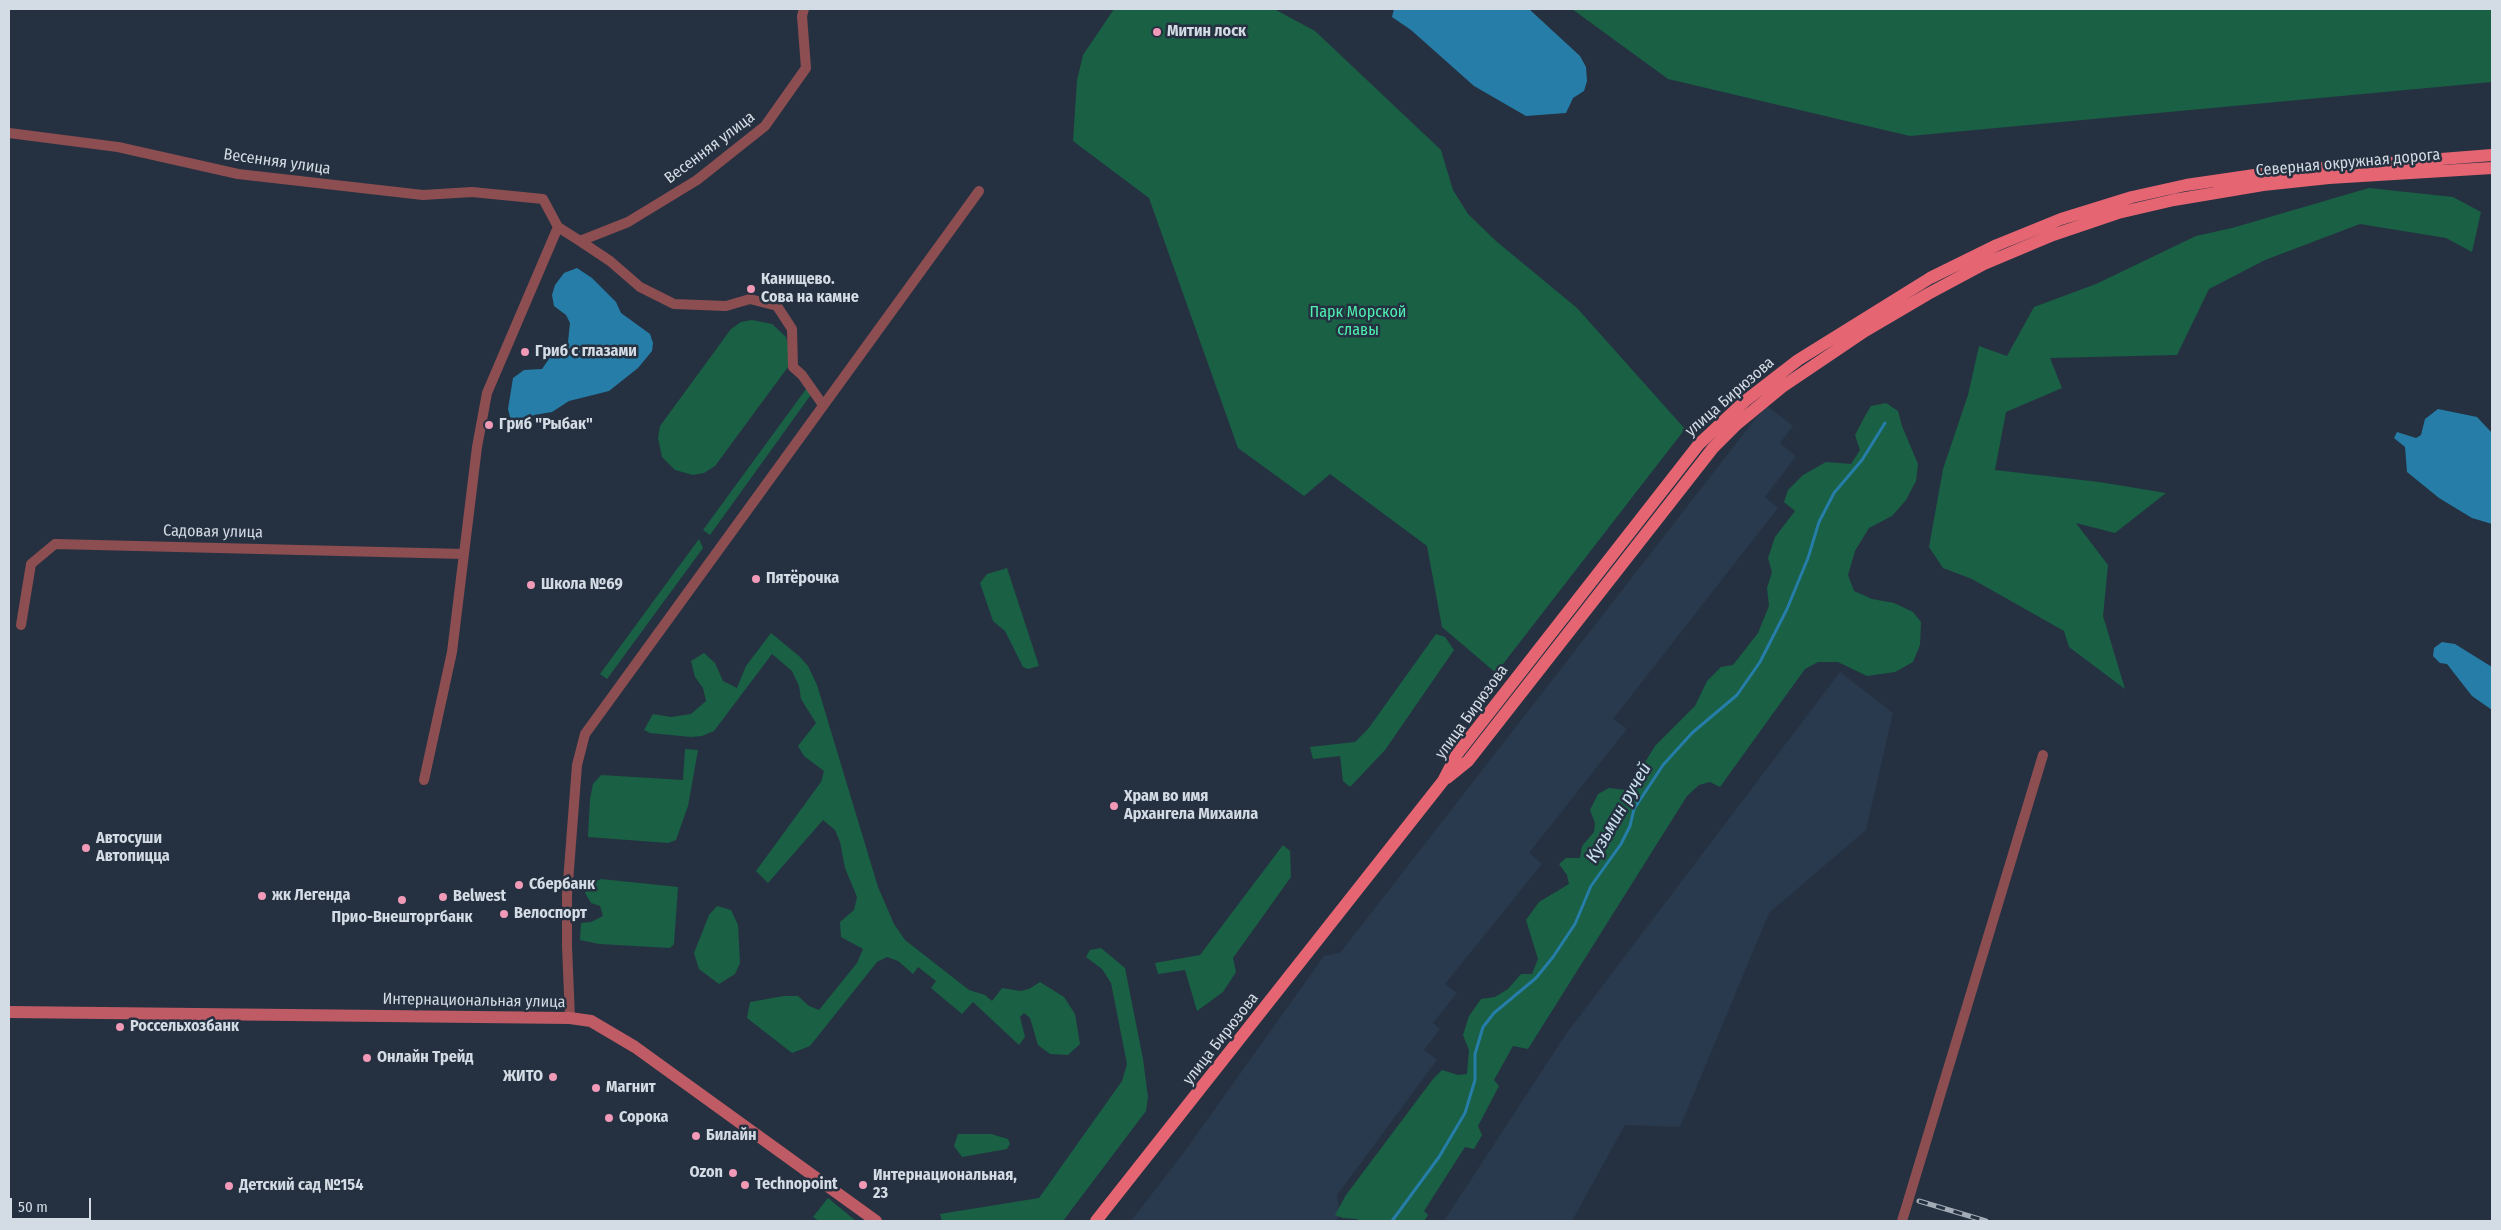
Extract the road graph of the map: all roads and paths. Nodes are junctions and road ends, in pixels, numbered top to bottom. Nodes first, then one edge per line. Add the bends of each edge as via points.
1 (804, 9) edge
2 (9, 133) edge
3 (2492, 155) edge
4 (2492, 168) edge
5 (979, 191) dead end
6 (2132, 197) joint
7 (2118, 213) joint
8 (558, 227) junction
9 (580, 241) junction
10 (823, 405) junction
11 (464, 554) junction
12 (21, 625) dead end
13 (2043, 755) dead end
14 (424, 780) dead end
15 (1444, 781) junction
16 (9, 1012) edge
17 (570, 1018) junction
18 (876, 1221) edge
19 (1096, 1221) edge
20 (1902, 1221) edge

1 - 9 street, Весенняя улица via 806,68 765,126 689,184 628,222
2 - 8 street, Весенняя улица via 118,147 238,174 423,195 472,192 543,199
3 - 6 main road, Северная окружная дорога via 2275,172 2186,185
4 - 7 main road, Северная окружная дорога via 2263,185
5 - 10 street
6 - 15 main road, улица Бирюзова via 2052,222 1930,278 1798,360 1745,401 1699,444 1457,754
7 - 15 main road, улица Бирюзова via 2053,235 1984,264 1865,331 1761,403 1713,448 1468,761
8 - 9 street
8 - 11 street via 487,394
9 - 10 street via 640,287 674,304 726,306 750,299 777,306 792,329 793,367
10 - 17 street via 586,734 577,766 567,896
11 - 12 street, Садовая улица via 55,544 31,564
11 - 14 street via 452,652
13 - 20 street
15 - 19 main road, улица Бирюзова
16 - 17 main road, Интернациональная улица
17 - 18 main road, Интернациональная улица via 591,1021 635,1047

